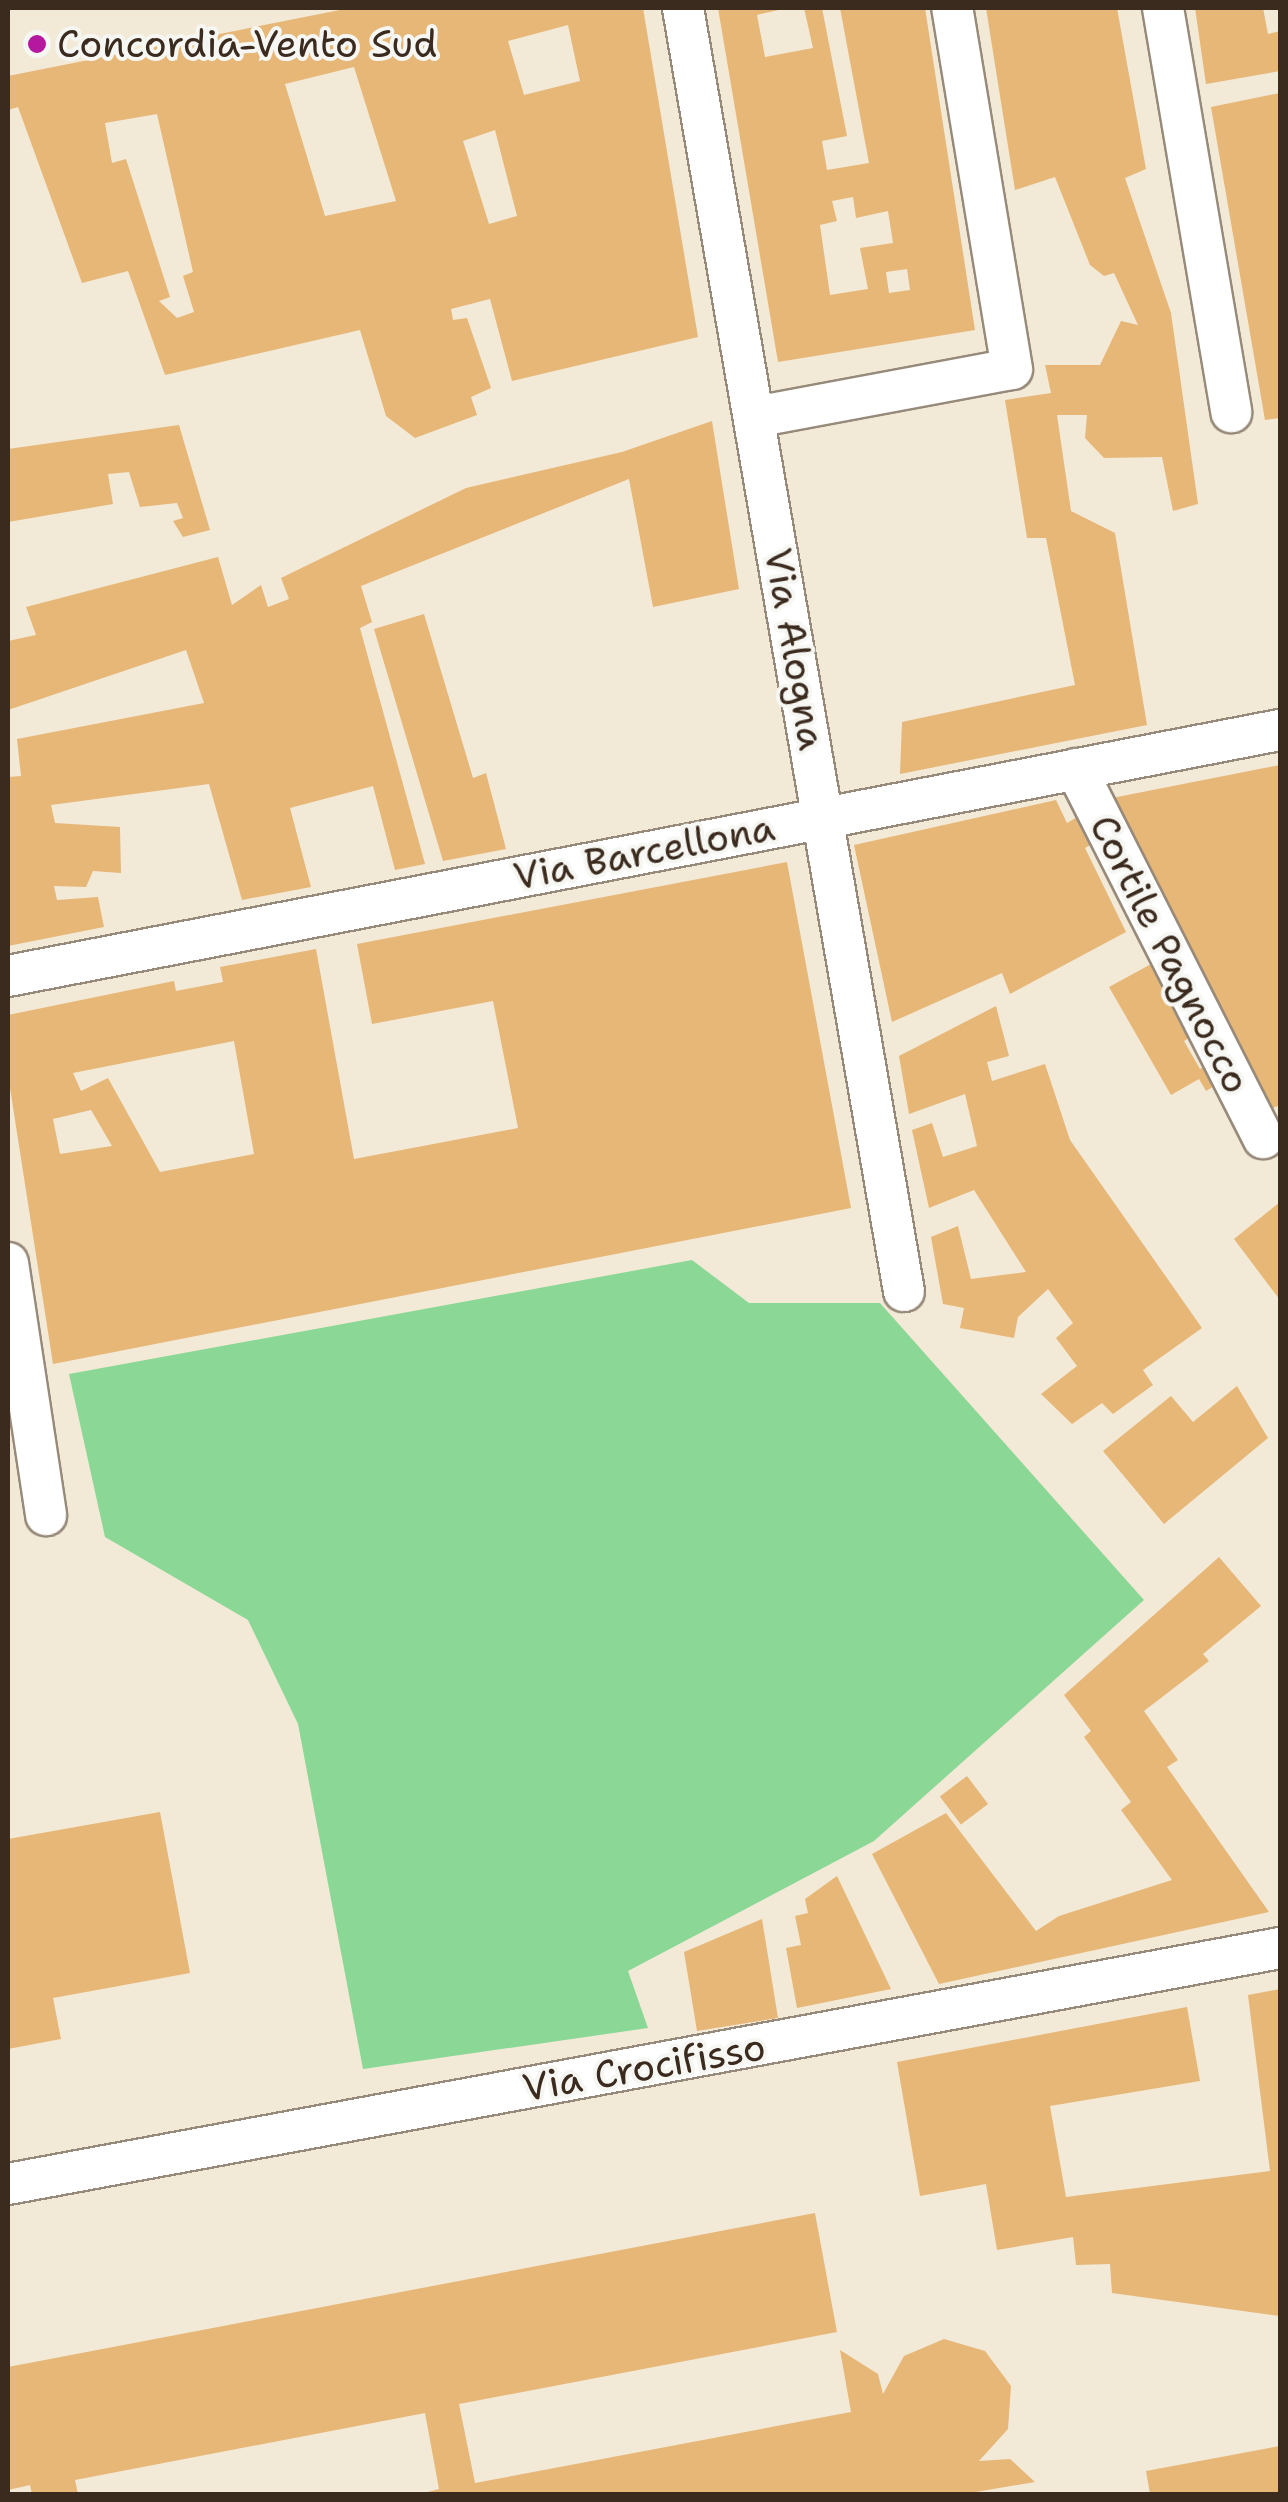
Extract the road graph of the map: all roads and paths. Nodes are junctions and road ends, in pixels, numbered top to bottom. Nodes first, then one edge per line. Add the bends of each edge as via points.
1 (682, 8) edge
2 (952, 8) edge
3 (1163, 8) edge
4 (1231, 412) dead end
5 (755, 417) junction
6 (1280, 730) edge
7 (1076, 769) junction
8 (823, 816) junction
9 (8, 976) edge
10 (1263, 1138) dead end
11 (8, 1263) edge
12 (904, 1291) dead end
13 (46, 1514) dead end
14 (1280, 1948) edge
15 (8, 2184) edge

1 - 5 street, Via Alogna
2 - 5 street via 1012,369
3 - 4 street
5 - 8 street, Via Alogna
6 - 7 street, Via Barcellona
7 - 8 street, Via Barcellona
7 - 10 street, Cortile Pagnocco
8 - 9 street, Via Barcellona
8 - 12 street, Via Alogna
11 - 13 street
14 - 15 street, Via Crocifisso

